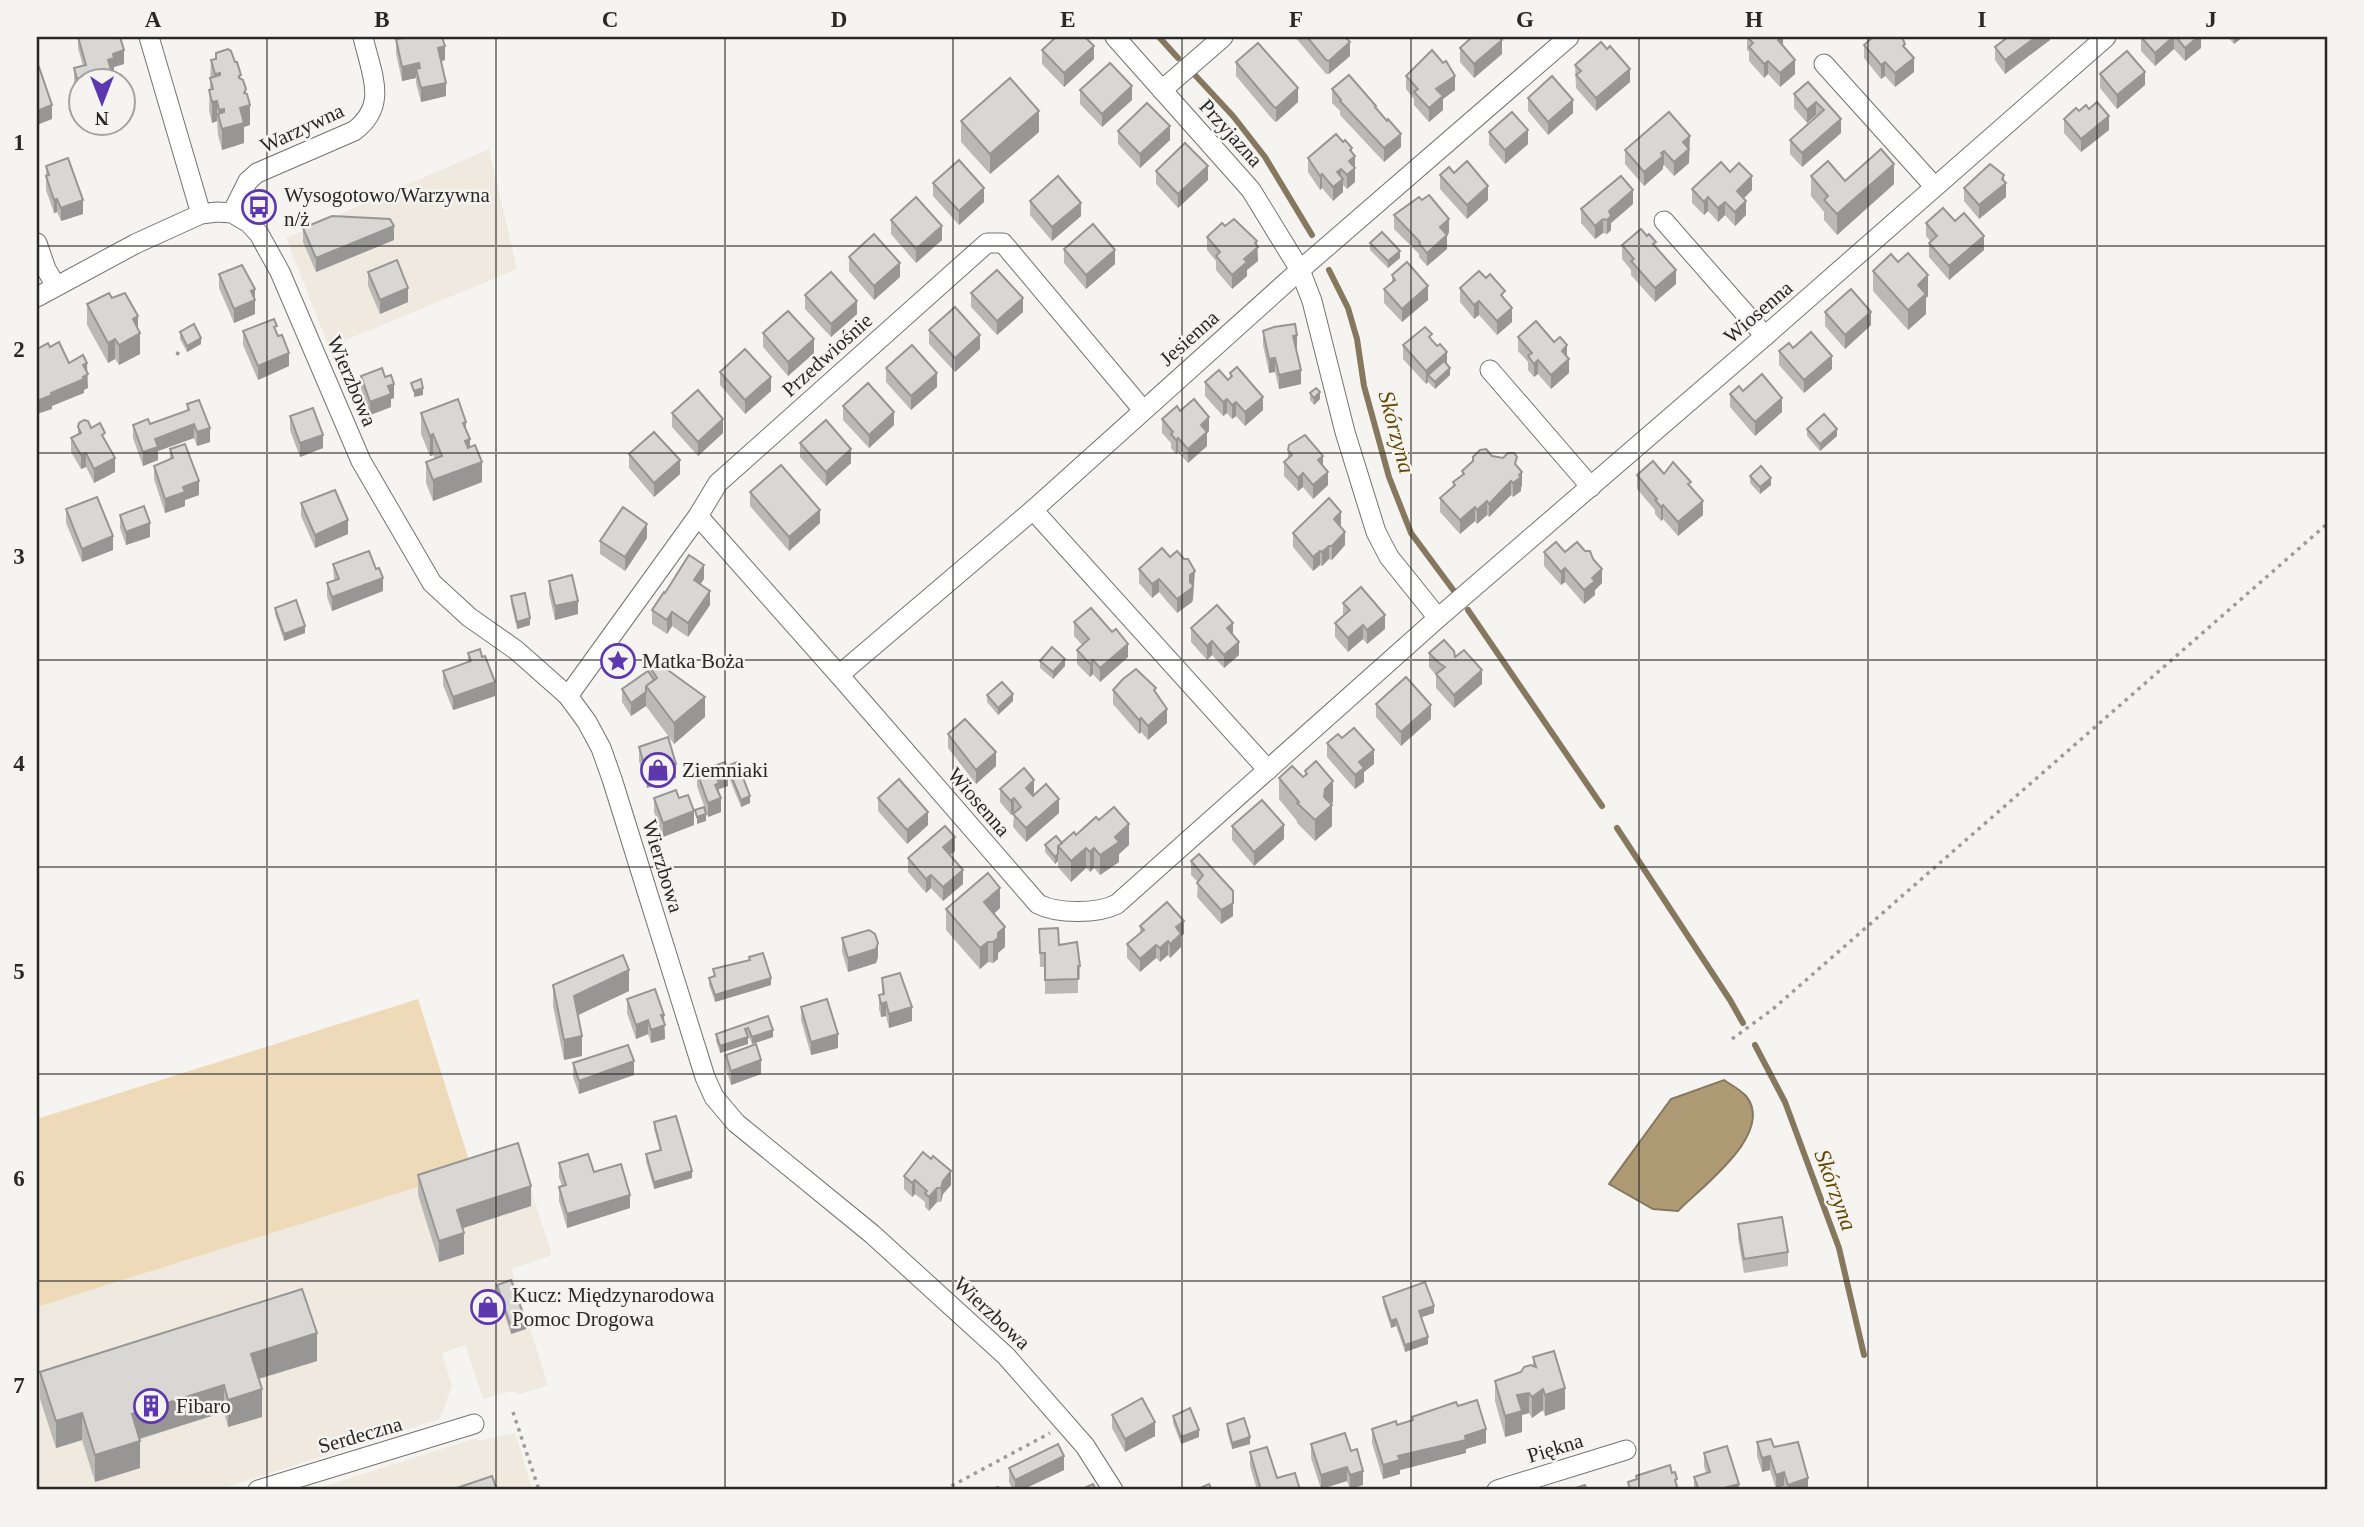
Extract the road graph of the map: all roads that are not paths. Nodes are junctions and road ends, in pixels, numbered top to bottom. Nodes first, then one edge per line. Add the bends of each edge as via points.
1 (149, 37) edge
2 (363, 37) edge
3 (1115, 37) edge
4 (1223, 37) edge
5 (1569, 37) edge
6 (2094, 41) edge
7 (1824, 64) dead end
8 (1163, 90) junction
9 (1934, 186) junction
10 (201, 214) junction
11 (232, 214) junction
12 (1664, 221) dead end
13 (37, 243) edge
14 (1300, 270) junction
15 (56, 286) junction
16 (37, 297) edge
17 (1765, 336) junction
18 (1490, 370) dead end
19 (1143, 410) junction
20 (1591, 487) junction
21 (1033, 510) junction
22 (698, 516) junction
23 (1438, 618) junction
24 (839, 675) junction
25 (568, 696) junction
26 (1268, 770) junction
27 (474, 1424) dead end
28 (1626, 1450) dead end
29 (258, 1490) edge
30 (1113, 1490) edge
31 (1497, 1490) edge

1 - 10 street
2 - 11 street, Warzywna via 375,88 372,113 365,123 257,173 248,181
3 - 8 street, Przyjazna
4 - 8 street
5 - 14 street, Jesienna
6 - 9 street, Wiosenna
7 - 9 street
8 - 14 street, Przyjazna via 1251,190
9 - 17 street, Wiosenna
10 - 11 street
10 - 15 street
11 - 25 street, Wierzbowa via 249,223 268,247 361,461 432,583
12 - 17 street
13 - 15 street
14 - 19 street, Jesienna
14 - 23 street via 1376,532 1389,557
15 - 16 street
17 - 20 street, Wiosenna
18 - 20 street
19 - 21 street, Jesienna
19 - 22 street, Przedwiośnie via 1003,243 986,243 718,484
20 - 23 street, Wiosenna
21 - 24 street, Jesienna
21 - 26 street
22 - 24 street, Wiosenna
22 - 25 street, Przedwiośnie
23 - 26 street, Wiosenna
24 - 26 street, Wiosenna via 1038,904 1050,911 1106,910 1117,904
25 - 30 street, Wierzbowa via 601,748 713,1097 736,1123 872,1234 1006,1356 1085,1446
27 - 29 street, Serdeczna
28 - 31 street, Piękna

